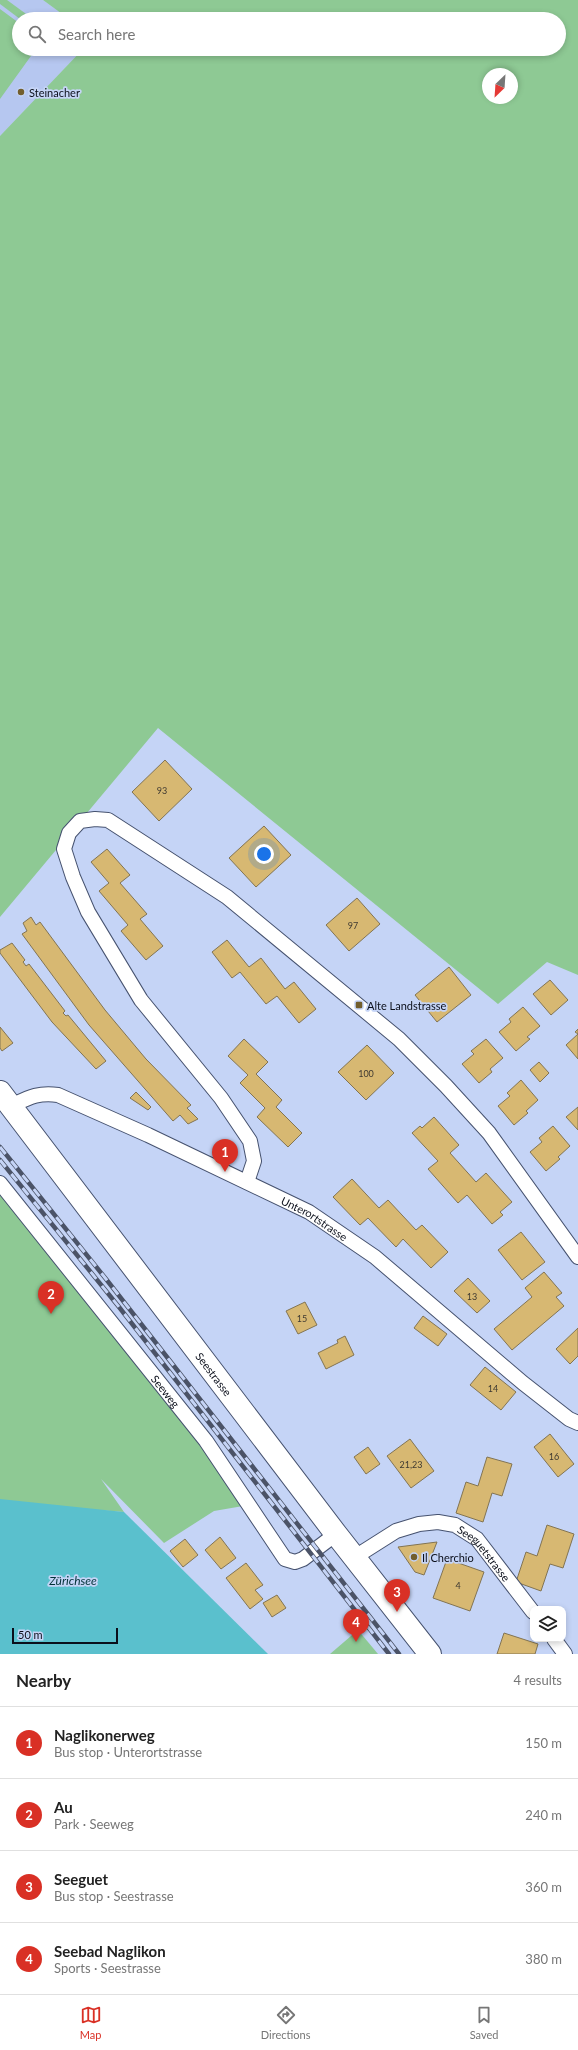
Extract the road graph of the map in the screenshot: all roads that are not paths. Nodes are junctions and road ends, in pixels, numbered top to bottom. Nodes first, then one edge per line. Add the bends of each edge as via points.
1 (5, 1099) edge
2 (247, 1182) junction
3 (0, 1183) edge
4 (578, 1257) edge
5 (578, 1423) edge
6 (336, 1534) junction
7 (355, 1557) junction
8 (530, 1608) edge
9 (556, 1642) edge
10 (430, 1654) edge
11 (565, 1654) edge

1 - 2 street, Unterortstrasse via 45,1093 58,1095
1 - 6 main road, Seestrasse
2 - 4 street via 254,1161 250,1141 221,1098 154,1019 88,912 64,849 69,833 80,821 108,820 227,897 399,1039 489,1133
2 - 5 street, Unterortstrasse via 309,1212 375,1257 523,1383 569,1419
3 - 6 street, Seeweg via 206,1441 286,1559 295,1562 303,1559
6 - 7 main road, Seestrasse
7 - 8 street, Seeguetstrasse via 396,1531 419,1524 438,1522 455,1525 477,1539
7 - 10 main road, Seestrasse
9 - 11 street

